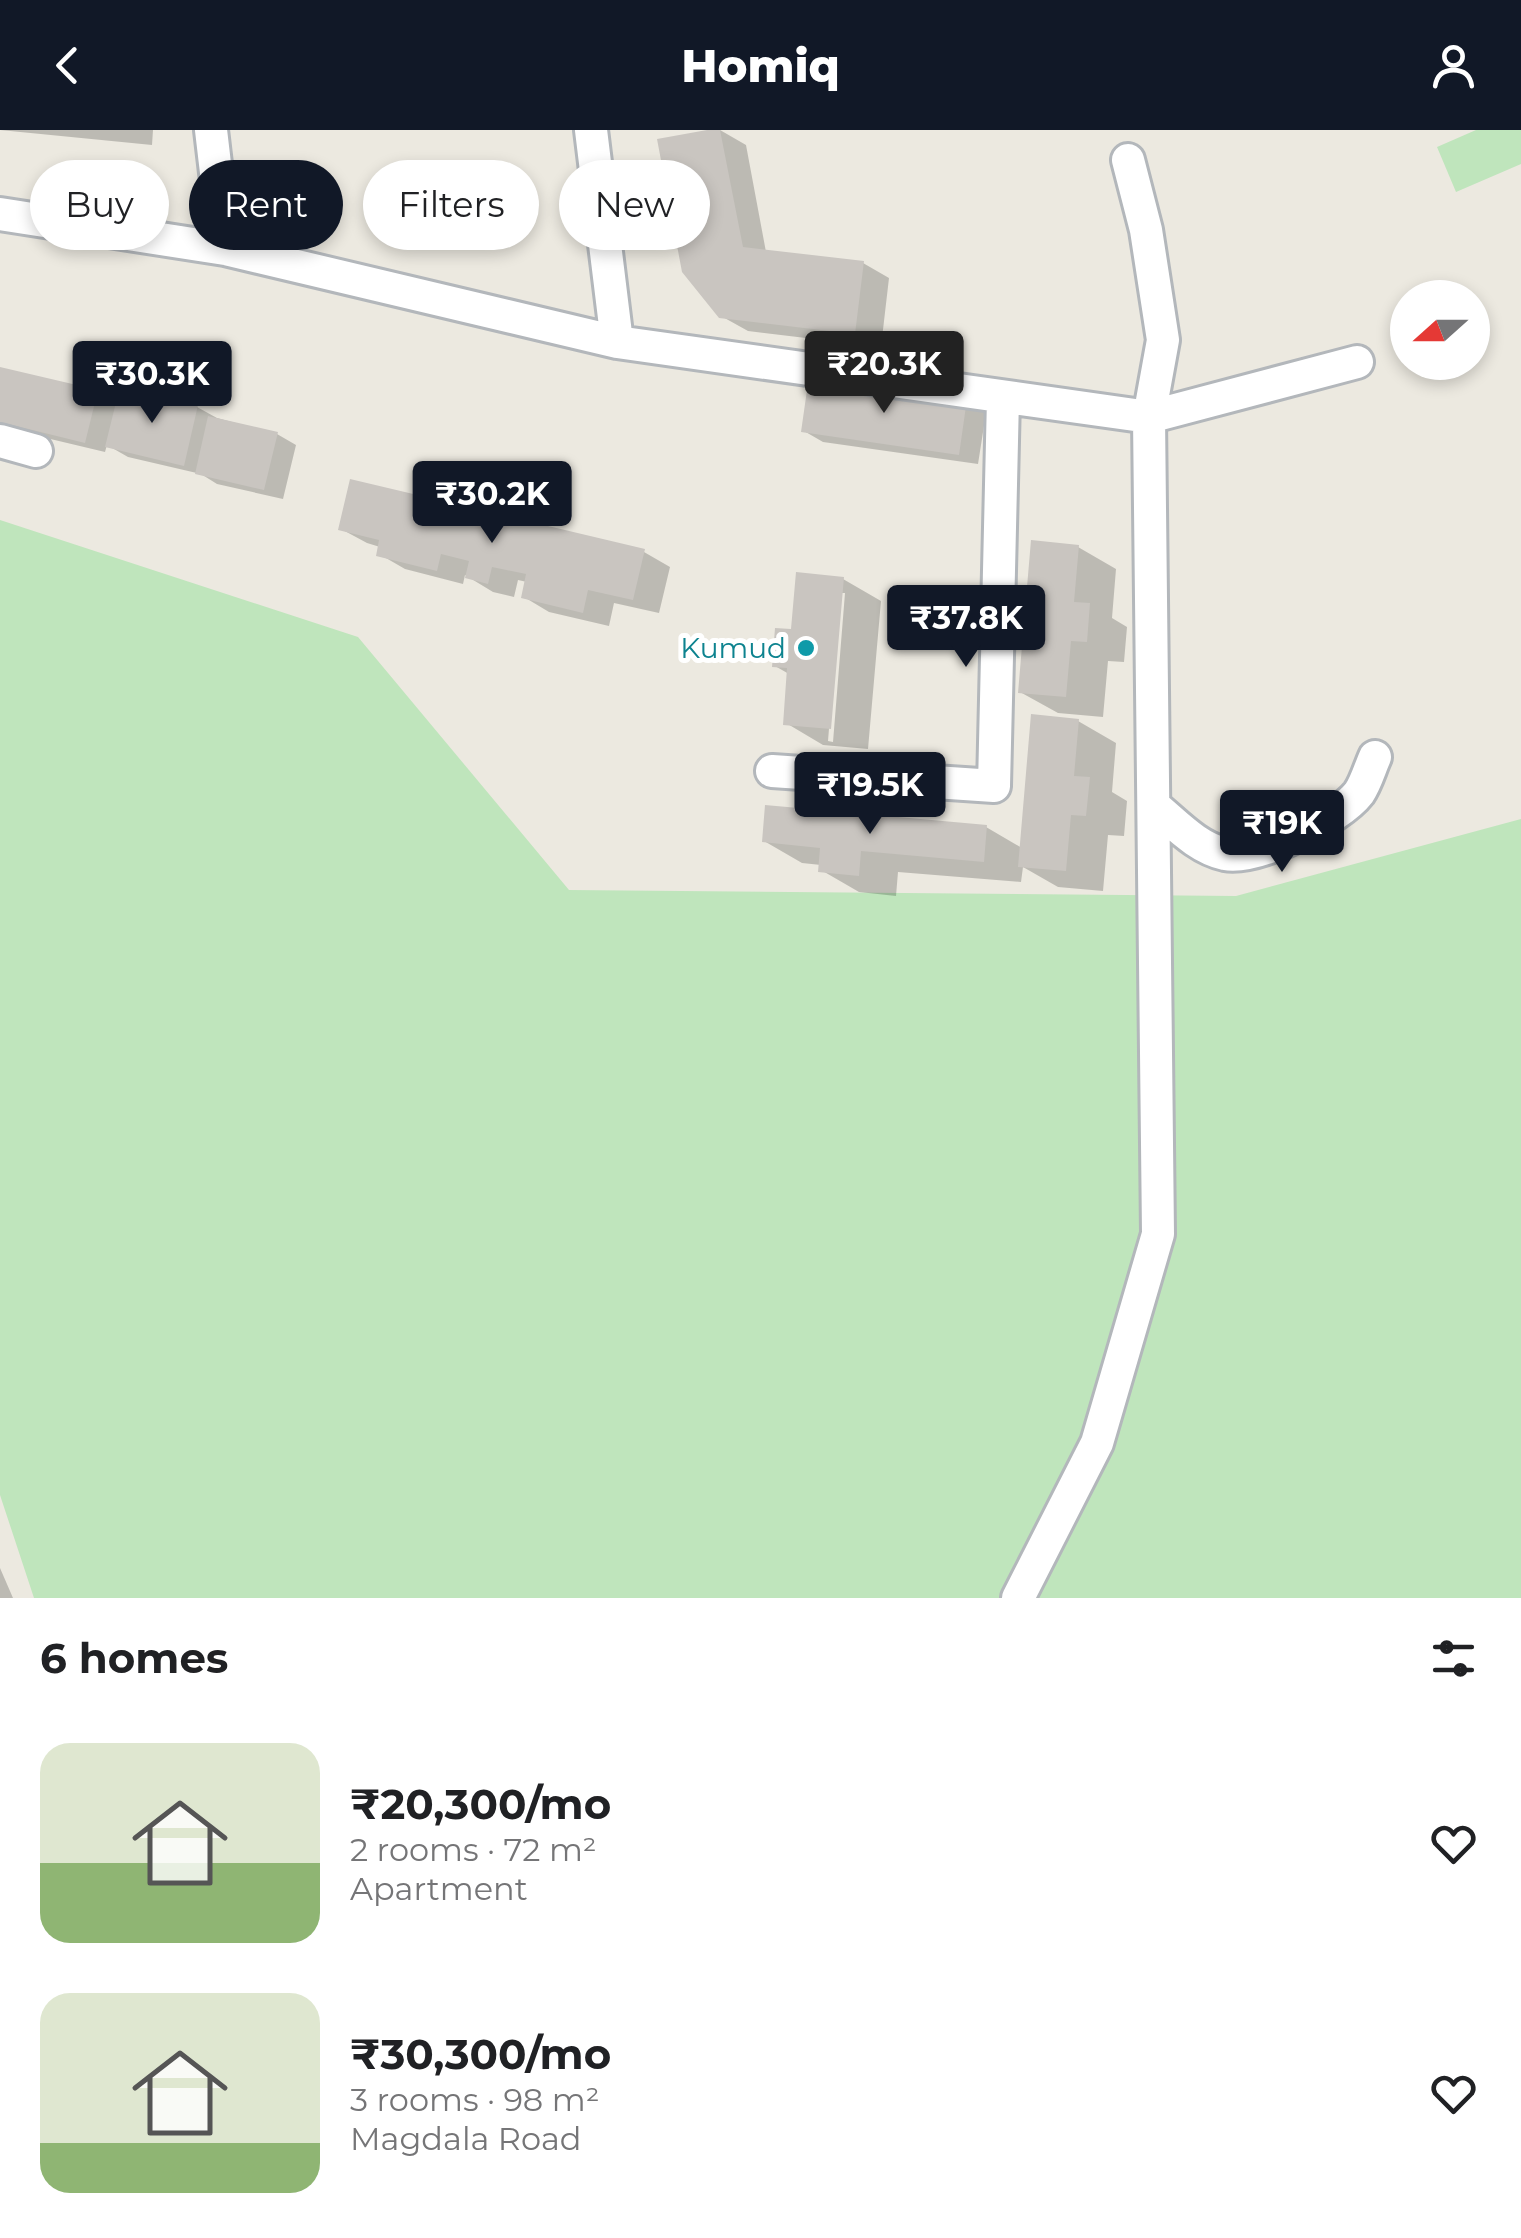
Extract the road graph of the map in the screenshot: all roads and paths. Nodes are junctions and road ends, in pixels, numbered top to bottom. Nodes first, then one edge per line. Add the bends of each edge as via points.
1 (211, 130) edge
2 (591, 130) edge
3 (214, 160) edge
4 (1128, 160) dead end
5 (0, 214) edge
6 (189, 244) edge
7 (225, 250) edge
8 (617, 342) junction
9 (1357, 362) dead end
10 (1003, 398) junction
11 (1149, 417) junction
12 (0, 441) edge
13 (36, 452) dead end
14 (1375, 756) dead end
15 (772, 771) dead end
16 (1154, 806) junction
17 (1018, 1598) edge

1 - 3 street
2 - 8 street
4 - 11 street via 1164,340
5 - 6 street
7 - 8 street
8 - 10 street
9 - 11 street
10 - 11 street
10 - 15 street via 994,786
11 - 16 street
12 - 13 street
14 - 16 street via 1359,792 1333,815 1261,851 1228,855 1202,846
16 - 17 street via 1158,1234 1096,1443

